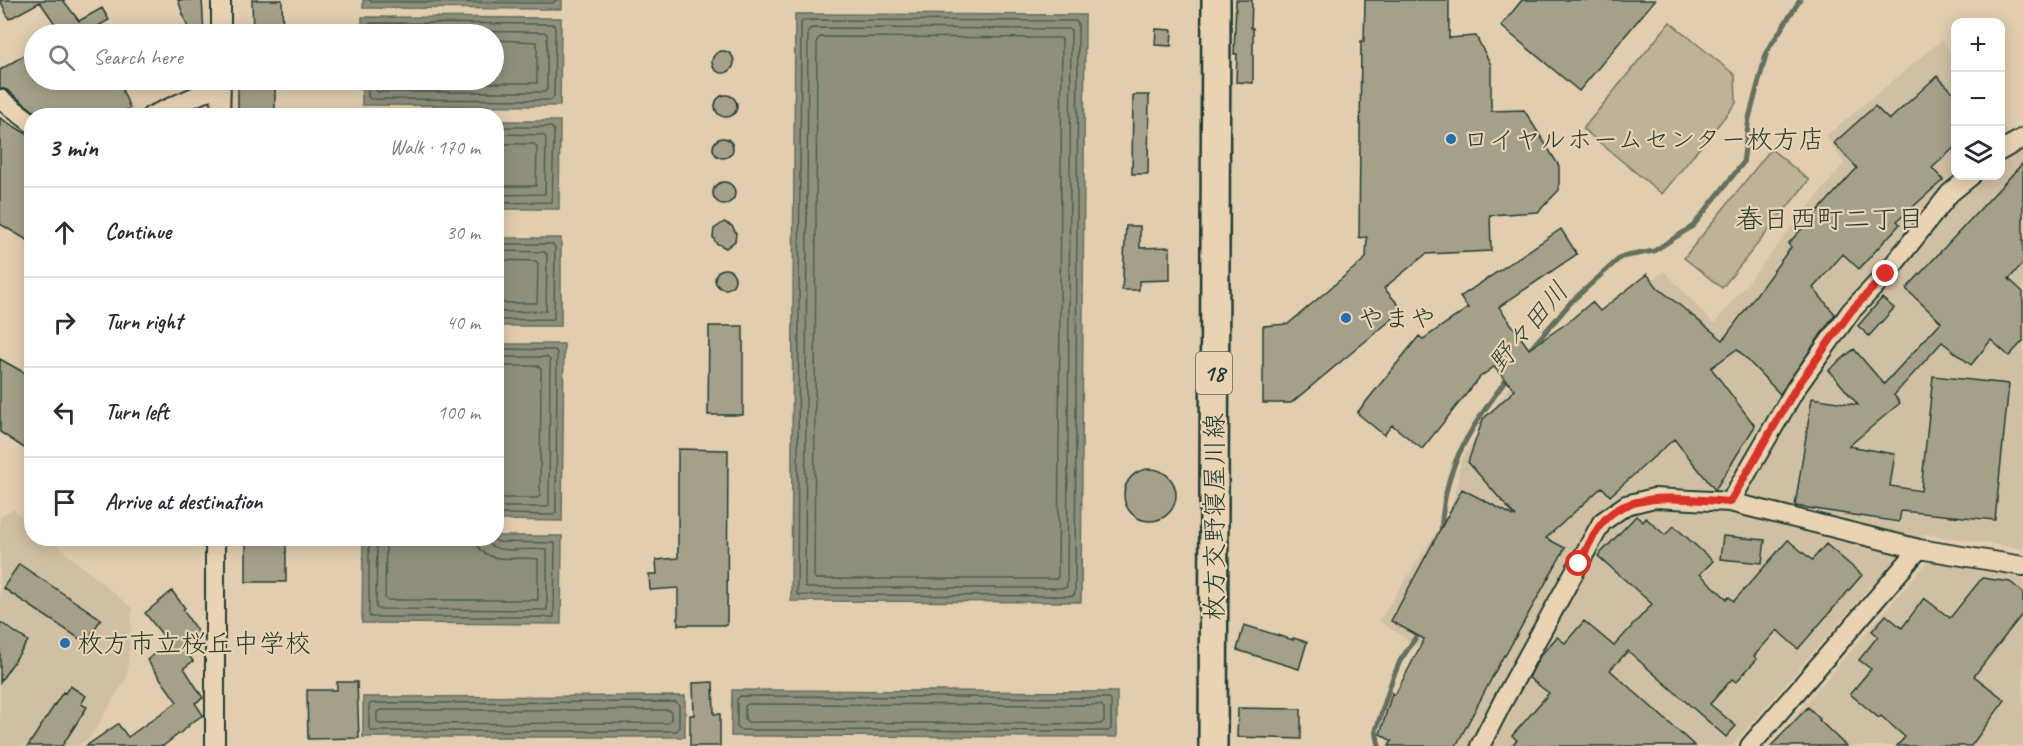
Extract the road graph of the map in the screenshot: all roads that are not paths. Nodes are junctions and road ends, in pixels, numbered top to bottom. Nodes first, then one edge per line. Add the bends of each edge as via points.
1 (221, 0) edge
2 (1216, 0) edge
3 (221, 24) edge
4 (205, 90) edge
5 (221, 90) edge
6 (0, 99) edge
7 (167, 108) edge
8 (220, 108) edge
9 (24, 117) edge
10 (2023, 138) edge
11 (2005, 149) edge
12 (1966, 180) edge
13 (1730, 502) junction
14 (215, 546) edge
15 (1919, 549) junction
16 (2023, 566) edge
17 (215, 746) edge
18 (1213, 746) edge
19 (1480, 746) edge
20 (1750, 746) edge

1 - 3 street
2 - 18 main road, 枚方交野寝屋川線 / 18
4 - 7 street
5 - 8 street
6 - 9 street
10 - 11 street
12 - 13 street via 1950,193 1886,274 1851,311 1796,388
13 - 15 street
13 - 19 street via 1654,498 1626,505 1602,522
14 - 17 street
15 - 16 street
15 - 20 street

